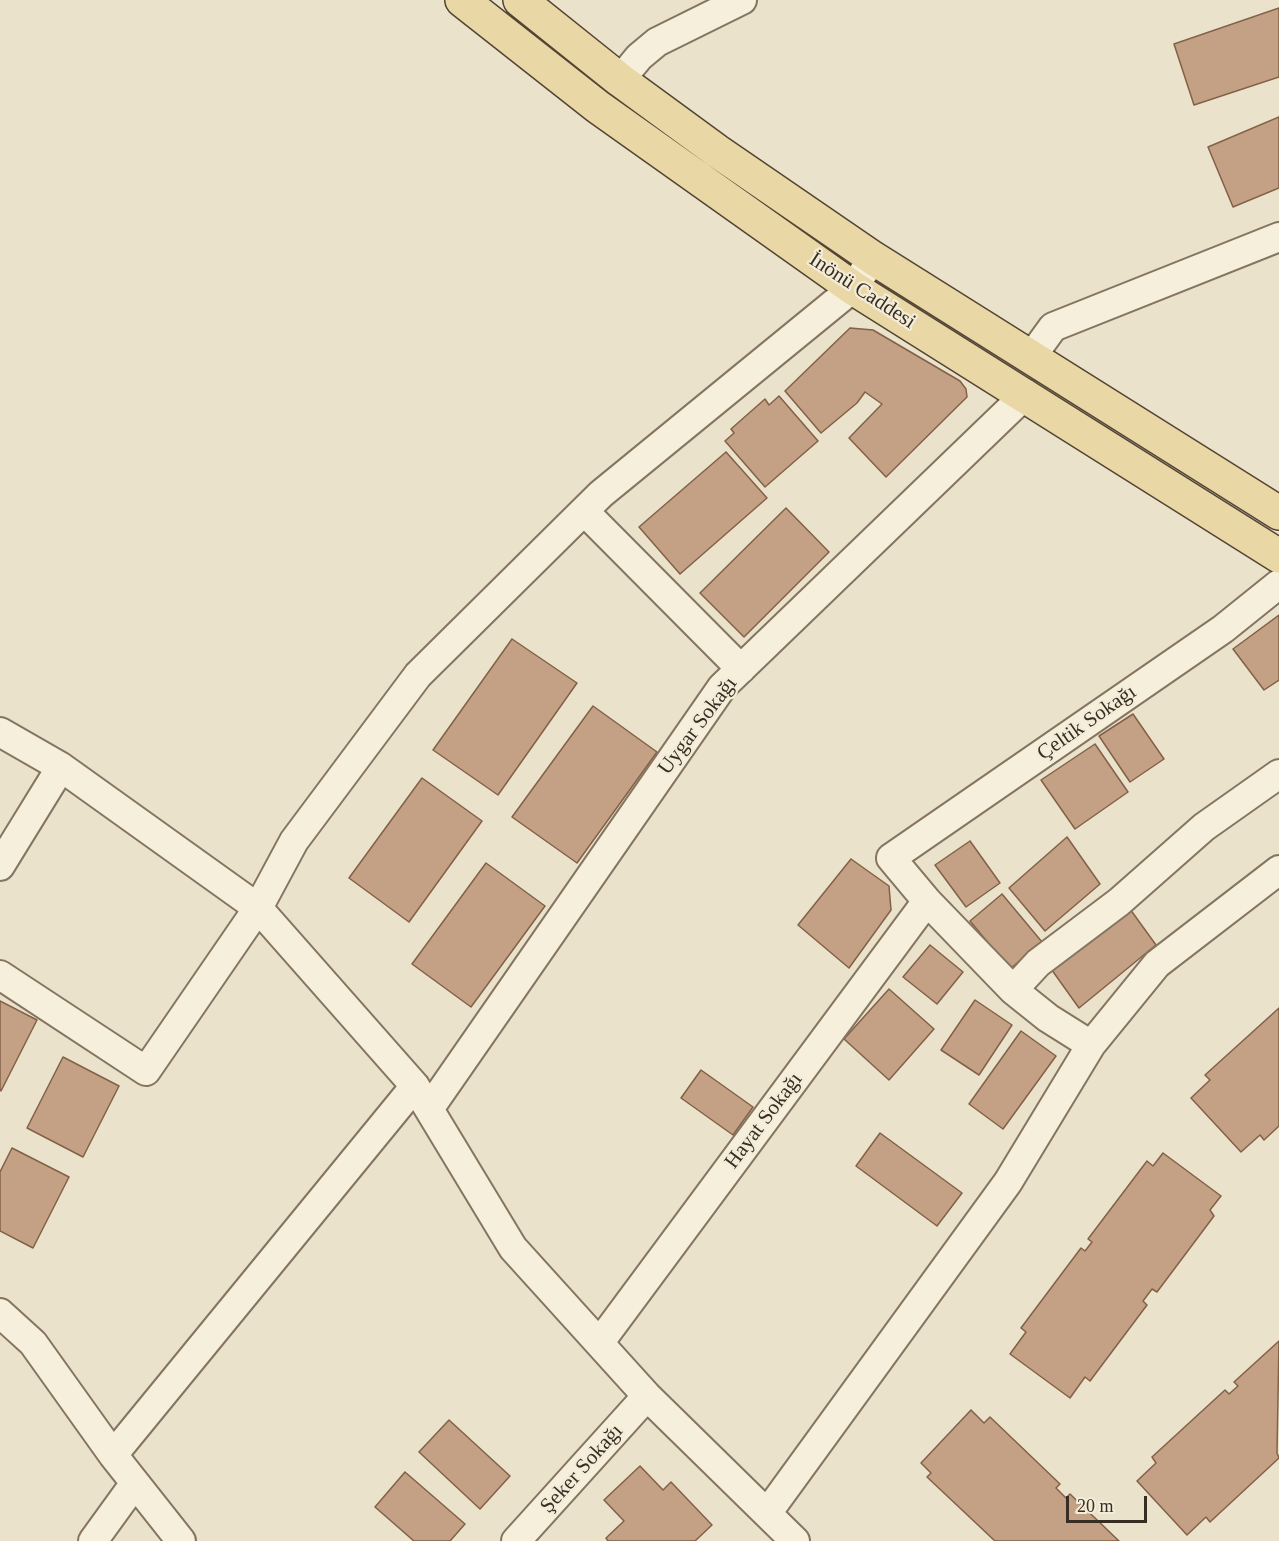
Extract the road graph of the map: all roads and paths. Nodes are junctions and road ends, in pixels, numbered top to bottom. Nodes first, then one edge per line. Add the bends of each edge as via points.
1 (520, 0) edge
2 (742, 0) edge
3 (477, 4) edge
4 (620, 80) junction
5 (717, 150) junction
6 (696, 177) junction
7 (1279, 237) edge
8 (873, 258) junction
9 (854, 288) junction
10 (1032, 356) junction
11 (1026, 394) junction
12 (584, 511) junction
13 (1279, 513) edge
14 (1279, 556) edge
15 (1279, 584) edge
16 (741, 669) junction
17 (0, 732) edge
18 (62, 767) junction
19 (1279, 774) edge
20 (0, 866) edge
21 (1279, 870) edge
22 (927, 901) junction
23 (258, 908) junction
24 (0, 975) edge
25 (1013, 990) junction
26 (1091, 1045) junction
27 (422, 1098) junction
28 (0, 1313) edge
29 (600, 1342) junction
30 (647, 1396) junction
31 (113, 1455) junction
32 (135, 1483) junction
33 (768, 1512) junction
34 (93, 1541) edge
35 (181, 1541) edge
36 (516, 1541) edge
37 (795, 1541) edge

1 - 4 main road
2 - 4 street via 657,42
3 - 6 main road, İnönü Caddesi via 598,107
4 - 5 main road
5 - 6 main road
5 - 8 main road
6 - 9 main road, İnönü Caddesi
7 - 10 street via 1053,327
8 - 9 street
8 - 10 main road
9 - 11 main road, İnönü Caddesi
9 - 12 street
10 - 13 main road
11 - 14 main road, İnönü Caddesi
11 - 16 street, Uygar Sokağı
12 - 16 street
12 - 23 street via 418,675 294,840
15 - 22 street, Çeltik Sokağı via 1223,629 891,858
16 - 27 street, Uygar Sokağı via 722,687
17 - 18 street
18 - 20 street
18 - 23 street
19 - 25 street via 1204,827 1119,902 1038,963
21 - 26 street via 1157,964
22 - 25 street
22 - 29 street, Hayat Sokağı
23 - 24 street via 146,1071
23 - 27 street
25 - 26 street
26 - 33 street via 1008,1182
27 - 29 street via 513,1248
27 - 31 street, Uygar Sokağı
28 - 31 street via 33,1343
29 - 30 street
30 - 33 street
30 - 36 street, Şeker Sokağı
31 - 32 street
32 - 34 street
32 - 35 street
33 - 37 street

